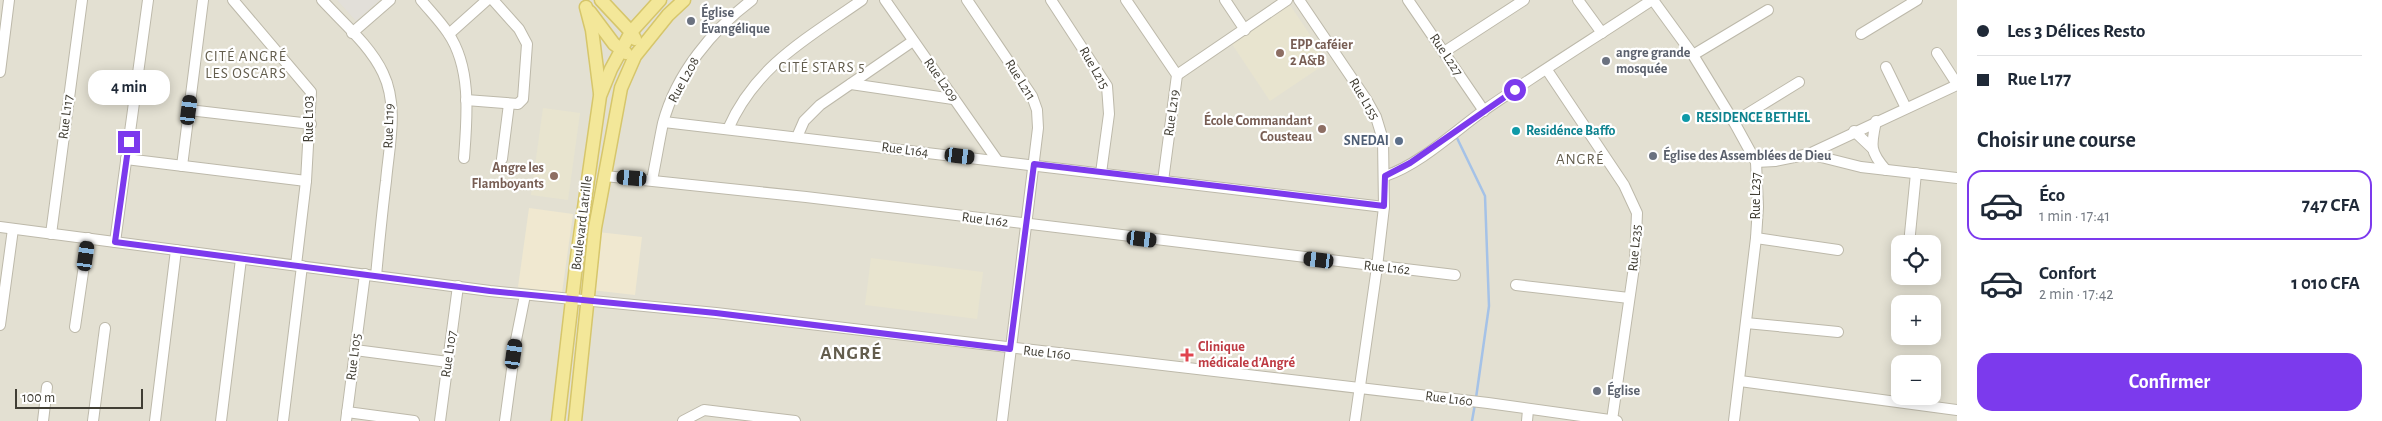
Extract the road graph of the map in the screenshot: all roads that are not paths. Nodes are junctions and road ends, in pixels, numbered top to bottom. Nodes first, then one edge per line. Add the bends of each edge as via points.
1 (8, 0) edge
2 (82, 0) edge
3 (148, 0) edge
4 (203, 0) edge
5 (233, 0) edge
6 (322, 0) edge
7 (390, 0) edge
8 (421, 0) edge
9 (487, 0) edge
10 (493, 0) edge
11 (601, 0) edge
12 (660, 0) edge
13 (684, 0) edge
14 (752, 0) edge
15 (862, 0) edge
16 (885, 0) edge
17 (967, 0) edge
18 (1051, 0) edge
19 (1126, 0) edge
20 (1225, 0) edge
21 (1287, 0) edge
22 (1299, 0) edge
23 (1410, 0) edge
24 (1524, 0) edge
25 (1578, 0) edge
26 (1652, 0) edge
27 (1917, 0) edge
28 (583, 3) edge
29 (1768, 10) dead end
30 (1245, 30) junction
31 (631, 32) junction
32 (352, 33) junction
33 (1602, 33) junction
34 (449, 34) junction
35 (1861, 34) dead end
36 (913, 41) junction
37 (620, 50) junction
38 (1444, 52) junction
39 (1937, 53) dead end
40 (1693, 55) junction
41 (635, 56) junction
42 (1886, 67) dead end
43 (1546, 70) junction
44 (0, 72) edge
45 (1177, 75) junction
46 (1799, 82) dead end
47 (851, 84) junction
48 (1957, 84) edge
49 (600, 96) junction
50 (953, 99) junction
51 (466, 100) junction
52 (509, 104) junction
53 (1906, 108) junction
54 (189, 110) junction
55 (1484, 111) junction
56 (1876, 121) junction
57 (664, 122) junction
58 (1734, 122) junction
59 (311, 124) junction
60 (728, 129) junction
61 (1854, 131) junction
62 (797, 137) junction
63 (1872, 151) junction
64 (1809, 154) junction
65 (464, 158) dead end
66 (126, 159) junction
67 (502, 159) dead end
68 (997, 160) junction
69 (1756, 162) junction
70 (1034, 164) junction
71 (182, 166) junction
72 (1861, 167) junction
73 (1886, 170) junction
74 (1101, 173) junction
75 (1916, 173) junction
76 (605, 176) junction
77 (1385, 176) junction
78 (1957, 178) edge
79 (652, 180) junction
80 (306, 181) junction
81 (1163, 181) junction
82 (1384, 206) junction
83 (1025, 225) junction
84 (0, 227) edge
85 (13, 229) junction
86 (51, 234) junction
87 (1910, 235) edge
88 (88, 238) junction
89 (1756, 238) junction
90 (115, 242) junction
91 (176, 250) junction
92 (1838, 250) dead end
93 (241, 259) junction
94 (299, 266) junction
95 (1378, 267) junction
96 (365, 274) junction
97 (1455, 275) dead end
98 (376, 276) junction
99 (1516, 285) dead end
100 (458, 286) junction
101 (525, 295) junction
102 (1629, 298) junction
103 (573, 299) junction
104 (588, 300) junction
105 (1746, 323) junction
106 (0, 325) edge
107 (75, 327) dead end
108 (104, 328) dead end
109 (1838, 332) dead end
110 (1010, 349) junction
111 (355, 350) junction
112 (448, 362) junction
113 (1740, 381) junction
114 (47, 387) dead end
115 (1360, 388) junction
116 (1957, 410) edge
117 (347, 416) edge
118 (1527, 416) edge
119 (1612, 420) edge
120 (42, 421) edge
121 (93, 421) edge
122 (155, 421) edge
123 (221, 421) edge
124 (283, 421) edge
125 (414, 421) edge
126 (440, 421) edge
127 (506, 421) edge
128 (558, 421) edge
129 (575, 421) edge
130 (683, 421) edge
131 (795, 421) edge
132 (1002, 421) edge
133 (1355, 421) edge
134 (1617, 421) edge
135 (1734, 421) edge

1 - 44 street
2 - 86 street, Rue L117
3 - 66 street
4 - 54 street
5 - 59 street, Rue L103 via 311,92
6 - 32 street, Rue L119
7 - 32 street
8 - 34 street
9 - 34 street
10 - 52 street via 527,44 523,99 518,104
11 - 31 main road
12 - 31 main road, Boulevard Latrille
13 - 41 main road, Boulevard Latrille
14 - 57 street, Rue L208 via 717,30 691,63 674,94
15 - 60 street via 783,55 757,80
16 - 36 street, Rue L209
17 - 70 street, Rue L211 via 1032,96 1038,128
18 - 74 street, Rue L215 via 1107,86 1109,114
19 - 45 street, Rue L219
20 - 30 street
21 - 30 street
22 - 77 street, Rue L155 via 1376,117 1383,140
23 - 38 street, Rue L227
24 - 38 street
25 - 33 street
26 - 33 street, Rue L237
26 - 40 street, Rue L237
27 - 35 street
28 - 37 main road
28 - 49 main road via 592,30
29 - 40 street
30 - 45 street
31 - 37 main road, Boulevard Latrille
31 - 41 main road via 636,42
32 - 98 street, Rue L119 via 382,72 392,108
33 - 43 street, Rue L237
34 - 51 street via 464,77
36 - 47 street
36 - 50 street, Rue L209
37 - 41 main road
37 - 49 main road, Boulevard Latrille
38 - 55 street, Rue L227
39 - 48 street
40 - 58 street, Rue L237
41 - 76 main road, Boulevard Latrille via 621,88
42 - 53 street
43 - 55 street, Rue L237
43 - 102 street, Rue L235 via 1634,204 1638,228
45 - 81 street, Rue L219
46 - 58 street
47 - 50 street
47 - 62 street via 820,105 804,121
48 - 53 street
49 - 103 main road, Boulevard Latrille
50 - 68 street, Rue L209
51 - 52 street
51 - 65 street
52 - 67 street
53 - 56 street
54 - 59 street
54 - 71 street
55 - 77 street, Rue L237 via 1418,158
56 - 61 street
56 - 63 street
57 - 60 street, Rue L164
57 - 79 street, Rue L208
58 - 69 street, Rue L237
59 - 80 street, Rue L103
60 - 62 street, Rue L164
61 - 63 street
61 - 64 street
62 - 68 street, Rue L164
63 - 72 street
63 - 73 street
64 - 69 street
64 - 72 street
66 - 71 street
66 - 90 street
68 - 70 street, Rue L164
69 - 89 street, Rue L237
70 - 74 street, Rue L164
70 - 83 street, Rue L211
71 - 80 street
72 - 73 street
73 - 75 street
74 - 81 street, Rue L164
75 - 78 street
75 - 87 street
76 - 79 street, Rue L162
76 - 104 main road, Boulevard Latrille via 595,228
77 - 82 street, Rue L155
79 - 83 street, Rue L162
80 - 94 street, Rue L103
81 - 82 street, Rue L164
82 - 95 street, Rue L155
83 - 95 street, Rue L162
83 - 110 street, Rue L211
84 - 85 street, Rue L160
85 - 86 street, Rue L160
85 - 106 street
86 - 88 street, Rue L160
88 - 90 street, Rue L160
88 - 107 street
89 - 92 street
89 - 105 street, Rue L237
90 - 91 street, Rue L160
91 - 93 street, Rue L160
91 - 122 street
93 - 94 street, Rue L160
93 - 123 street
94 - 96 street, Rue L160
94 - 124 street, Rue L103
95 - 97 street, Rue L162
95 - 115 street, Rue L155
96 - 98 street, Rue L160
96 - 111 street, Rue L105
98 - 100 street, Rue L160
99 - 102 street
100 - 101 street, Rue L160
100 - 112 street, Rue L107
101 - 103 street, Rue L160
101 - 127 street
102 - 119 street, Rue L235
103 - 104 street, Rue L160
103 - 128 main road, Boulevard Latrille
104 - 110 street, Rue L160
104 - 129 main road, Boulevard Latrille
105 - 109 street
105 - 113 street, Rue L237
108 - 121 street
110 - 115 street, Rue L160
110 - 132 street, Rue L211
111 - 112 street
111 - 117 street, Rue L105
112 - 126 street, Rue L107
113 - 116 street
113 - 135 street, Rue L237
114 - 120 street
115 - 118 street, Rue L160 via 1488,403
115 - 133 street, Rue L155
117 - 125 street
118 - 119 street, Rue L160
119 - 134 street, Rue L160
130 - 131 street via 704,410

